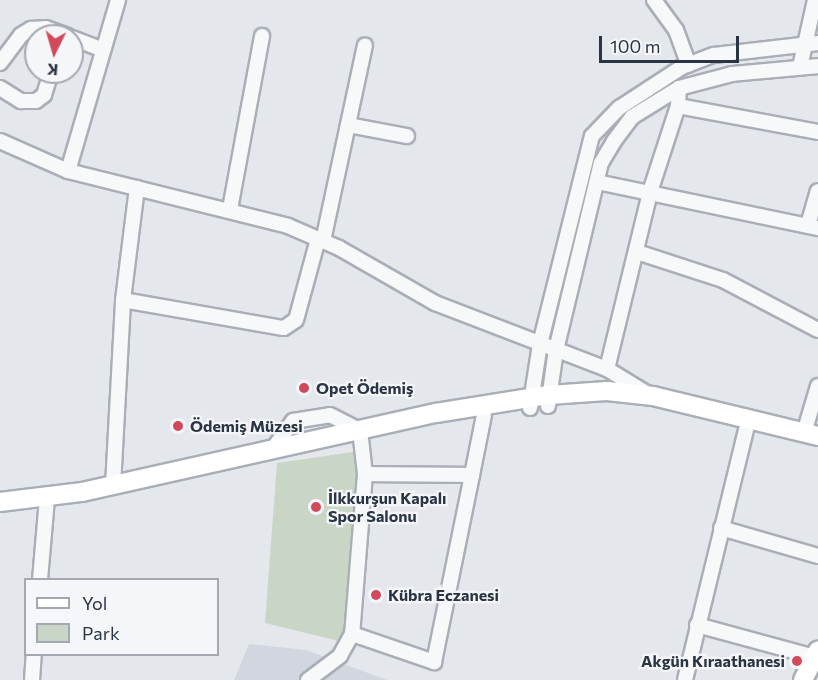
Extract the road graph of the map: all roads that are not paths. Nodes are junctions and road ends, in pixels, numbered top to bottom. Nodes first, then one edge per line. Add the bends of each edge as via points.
1 (118, 0) edge
2 (655, 0) edge
3 (815, 0) edge
4 (24, 33) edge
5 (262, 36) dead end
6 (84, 43) edge
7 (812, 44) edge
8 (365, 45) dead end
9 (103, 50) junction
10 (0, 63) edge
11 (689, 65) junction
12 (818, 66) edge
13 (800, 68) junction
14 (47, 84) edge
15 (0, 88) edge
16 (679, 88) junction
17 (678, 106) junction
18 (348, 125) junction
19 (818, 132) edge
20 (407, 136) dead end
21 (0, 141) edge
22 (68, 171) junction
23 (597, 182) junction
24 (137, 188) junction
25 (650, 192) junction
26 (818, 192) edge
27 (230, 210) junction
28 (813, 226) edge
29 (320, 240) junction
30 (637, 252) junction
31 (123, 300) junction
32 (818, 330) edge
33 (540, 344) junction
34 (556, 350) junction
35 (607, 369) junction
36 (818, 386) edge
37 (653, 396) junction
38 (540, 401) junction
39 (484, 415) junction
40 (421, 418) junction
41 (746, 429) junction
42 (360, 430) junction
43 (811, 434) edge
44 (818, 447) edge
45 (365, 474) junction
46 (472, 475) junction
47 (113, 486) junction
48 (46, 498) junction
49 (0, 502) edge
50 (721, 528) junction
51 (818, 556) edge
52 (40, 578) edge
53 (697, 625) junction
54 (352, 634) junction
55 (816, 654) edge
56 (34, 656) edge
57 (32, 680) edge
58 (308, 680) edge
59 (685, 680) edge
60 (803, 680) edge

1 - 9 street
2 - 11 street via 676,30
3 - 7 street
4 - 10 street
5 - 27 street
6 - 9 street
7 - 11 street via 714,55
7 - 13 street
8 - 18 street
9 - 22 street
11 - 33 street via 619,108 592,136
12 - 13 street
13 - 16 street via 732,74
14 - 15 street via 44,95 36,101 21,101
16 - 17 street
16 - 23 street via 632,117 609,148
17 - 19 street
17 - 25 street
18 - 20 street
18 - 29 street
21 - 22 street
22 - 24 street
23 - 25 street
23 - 34 street
24 - 27 street
24 - 31 street
25 - 28 street
25 - 30 street
26 - 28 street
27 - 29 street
29 - 31 street via 296,320 284,328
29 - 33 street via 435,303
30 - 32 street via 723,280
30 - 35 street
31 - 47 street
33 - 34 street
33 - 38 street
34 - 35 street
34 - 38 street
35 - 37 street
36 - 43 street
37 - 38 main road via 607,391
37 - 43 main road
38 - 39 main road
38 - 40 main road
38 - 41 main road via 648,406
39 - 40 main road via 440,421
39 - 46 street
40 - 42 main road
41 - 44 main road
41 - 50 street
42 - 45 street
42 - 47 main road
45 - 46 street
45 - 54 street
46 - 54 street via 434,662
47 - 48 main road
48 - 49 main road
48 - 52 street
50 - 51 street
50 - 53 street
53 - 55 street
53 - 59 street
54 - 58 street via 340,656
55 - 60 main road
56 - 57 street

